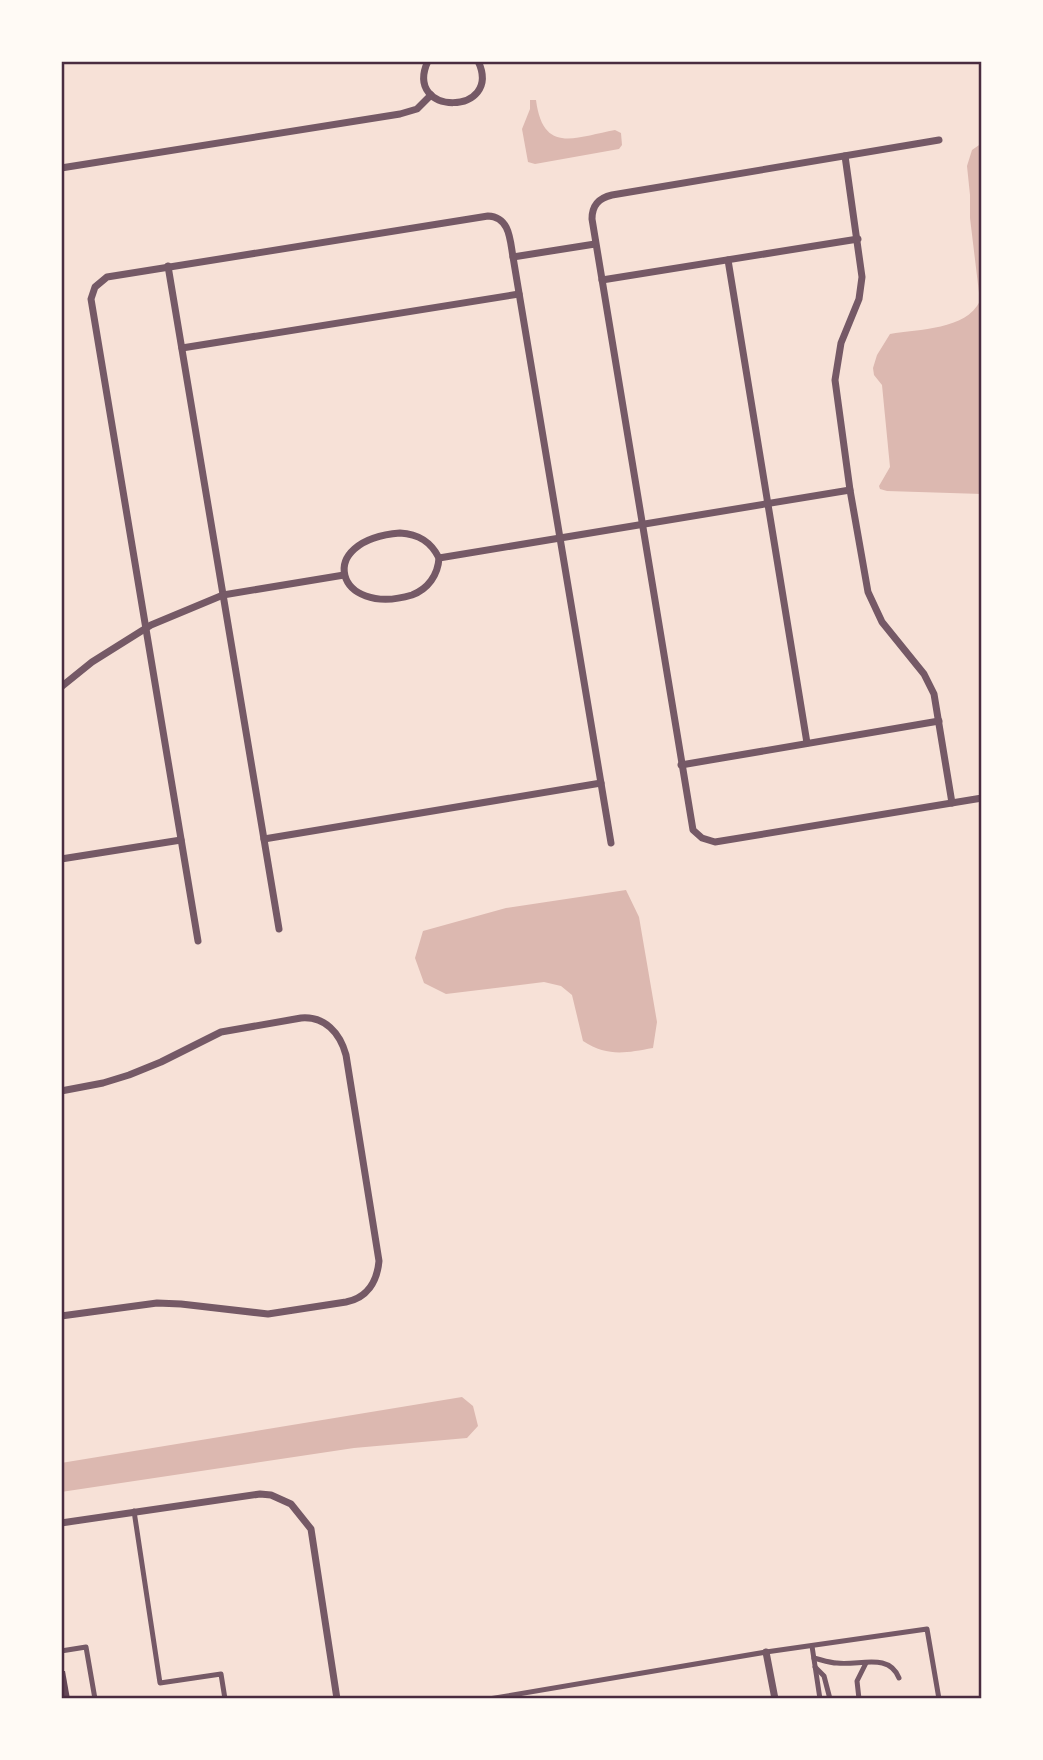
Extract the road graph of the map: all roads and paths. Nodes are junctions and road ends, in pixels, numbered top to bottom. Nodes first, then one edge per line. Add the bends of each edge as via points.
1 (428, 61) edge
2 (478, 61) edge
3 (431, 95) junction
4 (939, 140) dead end
5 (845, 156) junction
6 (61, 168) edge
7 (858, 239) junction
8 (596, 244) junction
9 (513, 257) junction
10 (728, 260) junction
11 (168, 266) junction
12 (602, 280) junction
13 (519, 294) junction
14 (182, 348) junction
15 (850, 490) junction
16 (769, 503) junction
17 (642, 525) junction
18 (560, 538) junction
19 (439, 558) junction
20 (344, 575) junction
21 (223, 595) junction
22 (145, 628) junction
23 (61, 687) edge
24 (939, 721) junction
25 (807, 743) junction
26 (681, 765) junction
27 (601, 783) junction
28 (982, 798) edge
29 (952, 803) junction
30 (264, 839) junction
31 (181, 840) junction
32 (611, 843) dead end
33 (61, 859) edge
34 (279, 929) dead end
35 (198, 941) dead end
36 (61, 1091) edge
37 (61, 1316) edge
38 (134, 1511) junction
39 (61, 1523) edge
40 (812, 1646) junction
41 (61, 1651) edge
42 (766, 1652) junction
43 (814, 1658) junction
44 (866, 1663) junction
45 (816, 1667) junction
46 (899, 1678) dead end
47 (500, 1698) edge
48 (95, 1699) edge
49 (225, 1699) edge
50 (337, 1699) edge
51 (489, 1699) edge
52 (775, 1699) edge
53 (820, 1699) edge
54 (830, 1699) edge
55 (859, 1699) edge
56 (939, 1699) edge

1 - 3 street via 424,78
2 - 3 street via 480,87 467,101 448,104
3 - 6 street via 417,109 400,114
4 - 5 street
5 - 7 street
5 - 8 street via 605,197 593,210
7 - 10 street
7 - 15 street via 861,289 841,343 835,380
8 - 9 street
8 - 12 street
9 - 11 street via 505,224 488,216
9 - 13 street
10 - 12 street
10 - 16 street
11 - 14 street
11 - 22 street via 107,277 95,286 91,299
12 - 17 street
13 - 14 street
13 - 18 street
14 - 21 street
15 - 16 street
15 - 24 street via 868,592 890,633 928,681
16 - 17 street
16 - 25 street
17 - 18 street
17 - 26 street
18 - 19 street
18 - 27 street
19 - 20 street via 434,578 424,589 396,598 363,596
19 - 20 street via 416,536 381,535 350,552
20 - 21 street
21 - 22 street
21 - 30 street
22 - 23 street
22 - 31 street
24 - 25 street
24 - 29 street
25 - 26 street
26 - 29 street via 691,827 711,842
27 - 30 street
27 - 32 street
28 - 29 street
30 - 34 street
31 - 33 street
31 - 35 street
36 - 37 street via 129,1075 221,1032 305,1017 318,1019 341,1039 346,1055 379,1261 371,1287 353,1301 275,1314 170,1303
38 - 39 street
38 - 49 lane via 160,1683 221,1674
38 - 50 street via 260,1494 291,1504 311,1529
40 - 42 lane
40 - 43 lane
40 - 56 lane via 927,1629
41 - 48 lane via 86,1647
42 - 47 lane
42 - 52 street
43 - 44 lane via 838,1664
43 - 45 lane
44 - 46 lane via 887,1663
44 - 55 lane via 857,1681
45 - 53 lane
45 - 54 lane via 824,1676
47 - 51 lane

